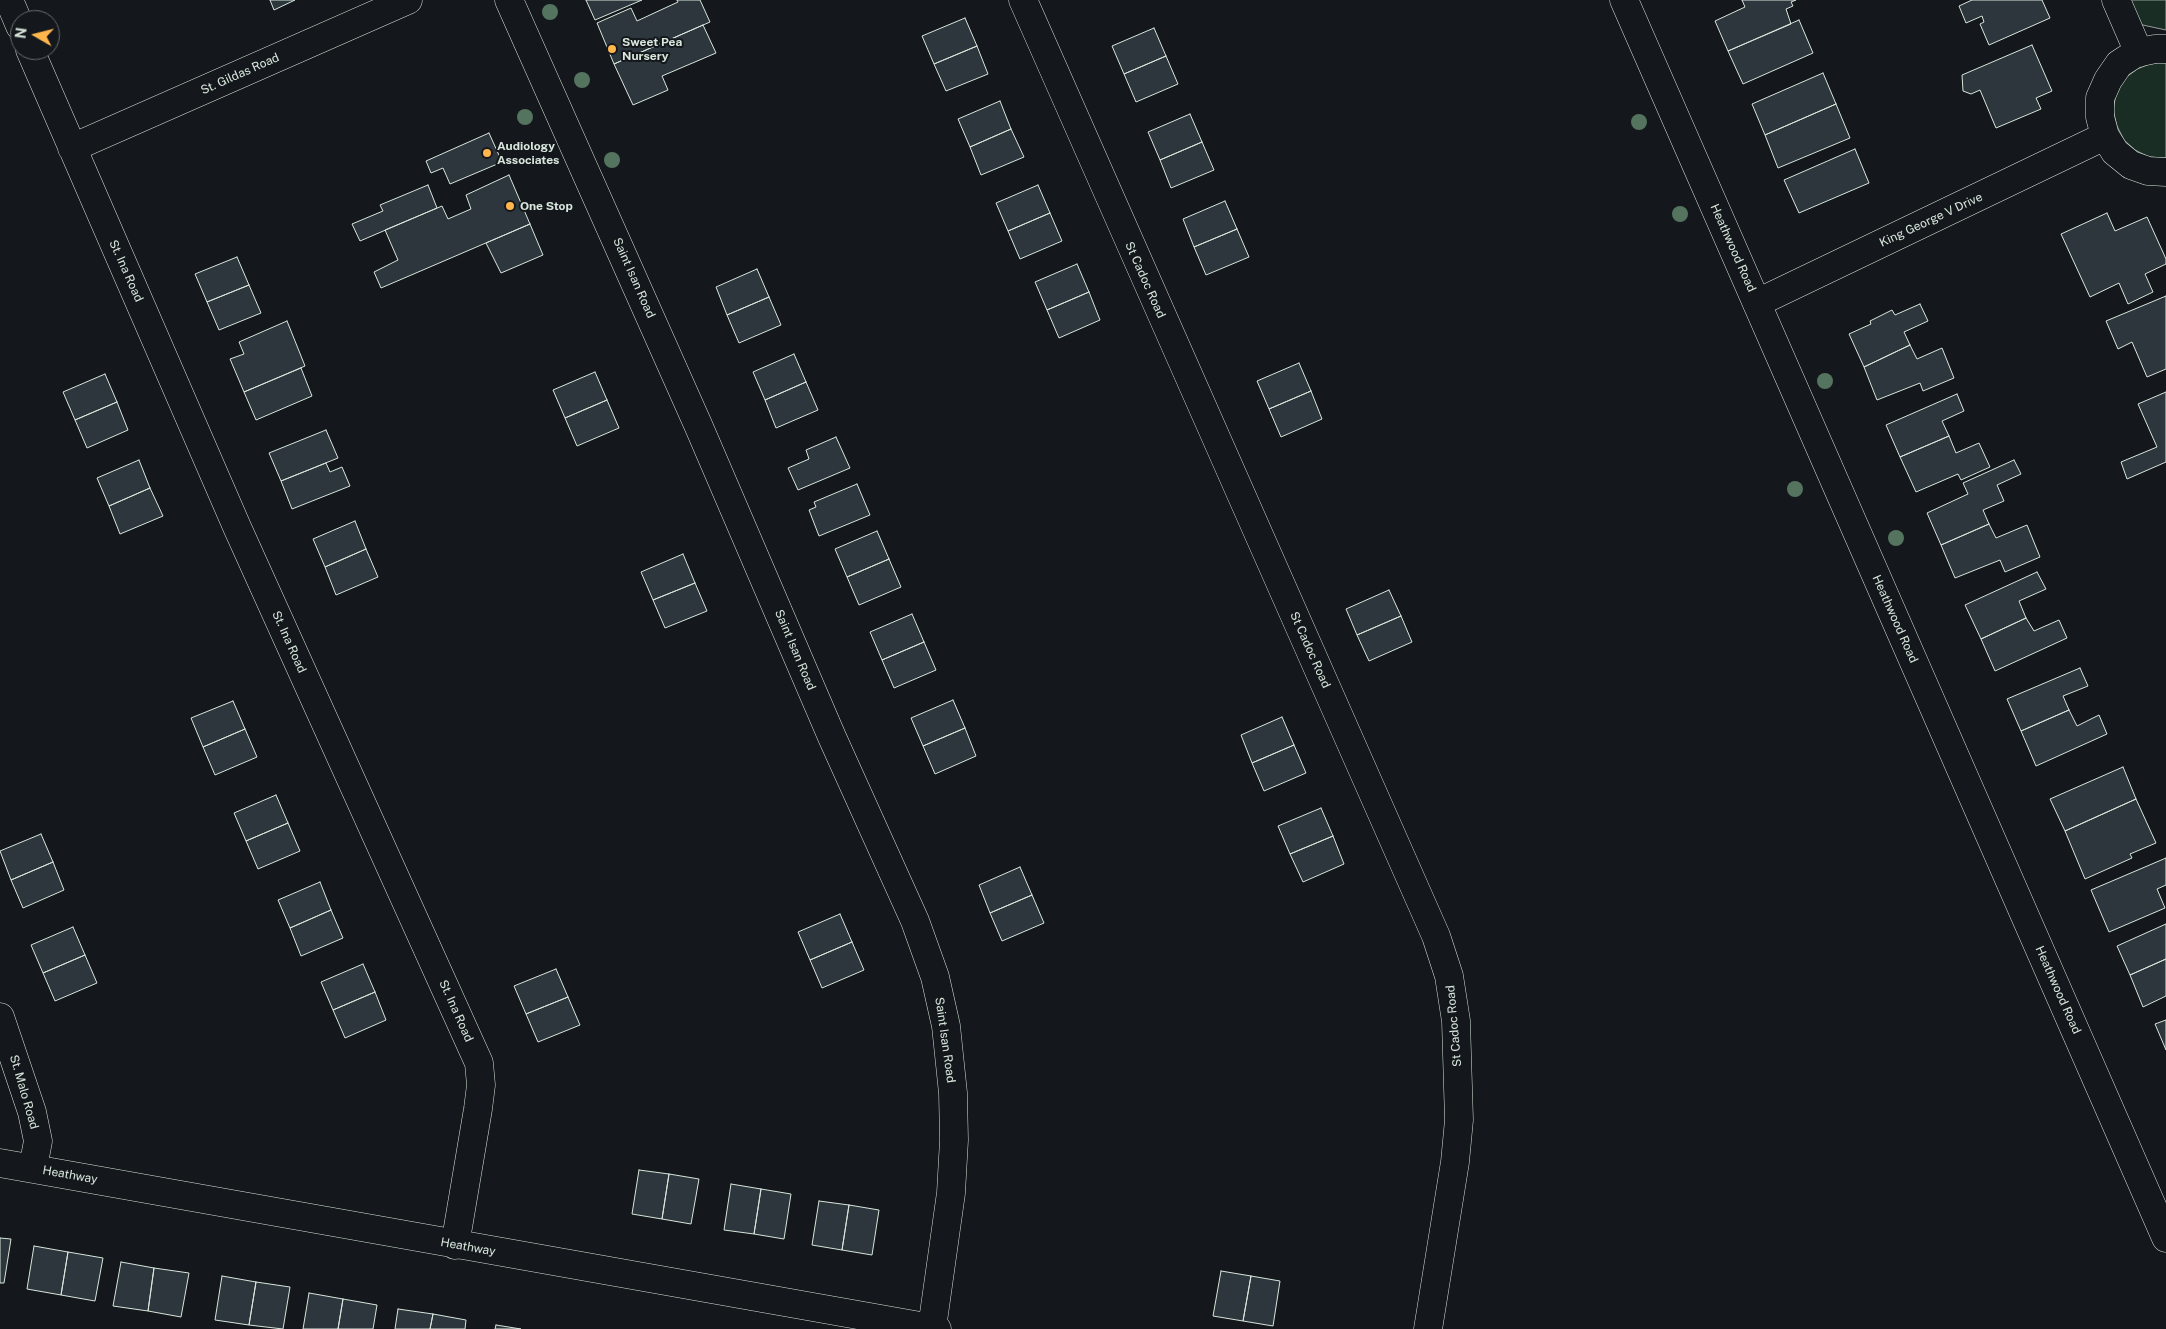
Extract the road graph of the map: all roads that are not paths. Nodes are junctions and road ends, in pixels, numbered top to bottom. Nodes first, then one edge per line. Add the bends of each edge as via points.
1 (408, 0) edge
2 (509, 0) edge
3 (1023, 0) edge
4 (1624, 0) edge
5 (2116, 0) edge
6 (2166, 49) edge
7 (2139, 53) junction
8 (34, 60) edge
9 (2105, 136) junction
10 (72, 148) junction
11 (2166, 172) edge
12 (1757, 303) junction
13 (0, 1017) edge
14 (0, 1163) edge
15 (33, 1168) junction
16 (2166, 1238) edge
17 (455, 1245) junction
18 (934, 1329) edge
19 (1428, 1329) edge

1 - 10 street, St. Gildas Road
2 - 18 street, Saint Isan Road via 915,922 935,977 946,1026 954,1140 951,1193
3 - 19 street, St Cadoc Road via 1436,936 1449,976 1456,1021 1459,1120
4 - 12 street, Heathwood Road
5 - 7 street
6 - 7 street
7 - 9 street via 2119,64 2100,98
8 - 10 street, St. Ina Road
9 - 11 street via 2115,152 2131,164 2148,171
9 - 12 street, King George V Drive
10 - 17 street, St. Ina Road via 237,527 479,1064 478,1109
12 - 16 street, Heathwood Road
13 - 15 street, St. Malo Road via 32,1112 38,1141
14 - 15 street, Heathway
15 - 17 street, Heathway
17 - 18 street, Heathway

